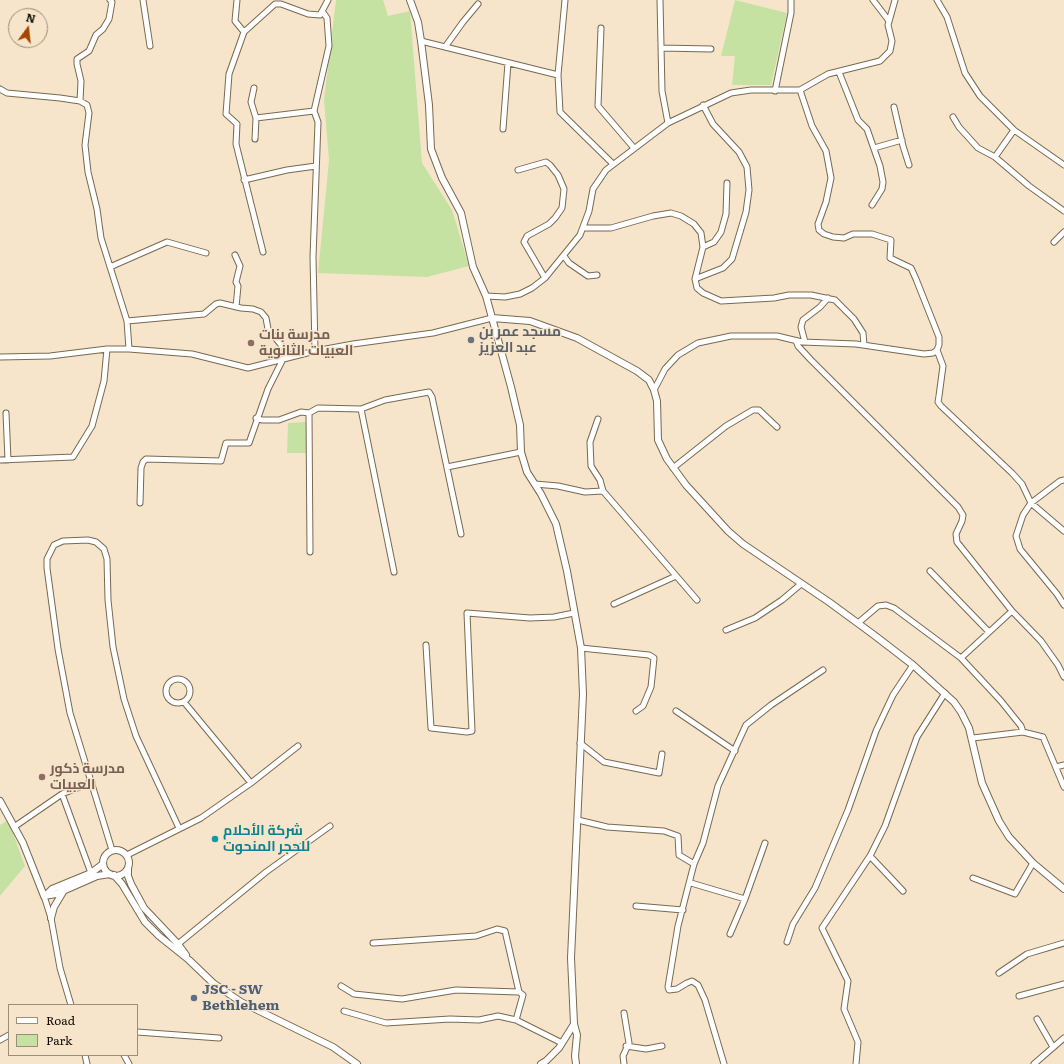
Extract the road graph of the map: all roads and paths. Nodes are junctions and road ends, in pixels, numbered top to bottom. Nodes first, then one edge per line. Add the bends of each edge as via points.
1 (110, 0) edge
2 (143, 0) edge
3 (237, 0) edge
4 (328, 0) edge
5 (410, 0) edge
6 (565, 0) edge
7 (660, 0) edge
8 (791, 0) edge
9 (873, 0) edge
10 (896, 0) edge
11 (937, 0) edge
12 (478, 4) dead end
13 (322, 11) junction
14 (890, 21) junction
15 (601, 28) dead end
16 (244, 32) junction
17 (421, 41) junction
18 (150, 46) dead end
19 (445, 47) junction
20 (661, 48) junction
21 (711, 49) dead end
22 (508, 63) junction
23 (839, 72) junction
24 (558, 75) junction
25 (254, 88) dead end
26 (0, 89) edge
27 (800, 90) junction
28 (775, 91) junction
29 (80, 101) junction
30 (703, 105) junction
31 (894, 107) dead end
32 (314, 111) junction
33 (953, 117) dead end
34 (256, 118) junction
35 (668, 123) junction
36 (503, 129) dead end
37 (1014, 130) junction
38 (255, 138) dead end
39 (902, 140) junction
40 (634, 148) junction
41 (874, 148) junction
42 (995, 156) junction
43 (613, 164) junction
44 (910, 165) dead end
45 (1064, 165) edge
46 (316, 166) junction
47 (518, 170) dead end
48 (244, 180) junction
49 (727, 183) dead end
50 (872, 205) dead end
51 (1064, 211) edge
52 (583, 228) junction
53 (1064, 232) edge
54 (1054, 242) dead end
55 (702, 246) junction
56 (263, 252) dead end
57 (206, 253) dead end
58 (236, 255) dead end
59 (564, 256) junction
60 (110, 267) junction
61 (597, 275) dead end
62 (545, 278) junction
63 (695, 279) junction
64 (486, 296) junction
65 (828, 298) junction
66 (236, 307) junction
67 (492, 318) junction
68 (127, 321) junction
69 (796, 340) junction
70 (805, 342) junction
71 (864, 345) junction
72 (107, 349) junction
73 (129, 349) junction
74 (937, 350) junction
75 (315, 351) junction
76 (0, 357) edge
77 (291, 357) junction
78 (283, 359) junction
79 (654, 390) junction
80 (361, 409) junction
81 (6, 413) dead end
82 (309, 413) junction
83 (256, 418) junction
84 (598, 419) dead end
85 (777, 428) dead end
86 (521, 452) junction
87 (0, 460) edge
88 (8, 460) junction
89 (447, 467) junction
90 (673, 468) junction
91 (1064, 480) edge
92 (535, 484) junction
93 (603, 491) junction
94 (140, 503) dead end
95 (1031, 503) junction
96 (1064, 531) edge
97 (461, 534) dead end
98 (310, 552) dead end
99 (930, 571) dead end
100 (394, 572) dead end
101 (676, 576) junction
102 (801, 584) junction
103 (697, 600) dead end
104 (614, 604) dead end
105 (1064, 605) edge
106 (1012, 611) junction
107 (574, 613) junction
108 (858, 623) junction
109 (726, 630) dead end
110 (989, 632) junction
111 (426, 645) dead end
112 (581, 648) junction
113 (961, 658) junction
114 (913, 666) junction
115 (823, 670) dead end
116 (1063, 674) edge
117 (944, 694) junction
118 (184, 702) junction
119 (636, 711) dead end
120 (676, 711) dead end
121 (1023, 732) junction
122 (972, 738) junction
123 (580, 743) junction
124 (298, 746) dead end
125 (735, 751) junction
126 (662, 754) dead end
127 (1064, 765) edge
128 (1056, 767) junction
129 (92, 782) junction
130 (251, 783) junction
131 (1064, 787) edge
132 (62, 794) junction
133 (0, 801) edge
134 (578, 820) junction
135 (330, 826) dead end
136 (14, 827) junction
137 (179, 828) junction
138 (765, 843) dead end
139 (112, 850) junction
140 (127, 855) junction
141 (870, 856) junction
142 (1033, 863) junction
143 (103, 864) junction
144 (694, 864) junction
145 (128, 868) junction
146 (91, 873) junction
147 (112, 875) junction
148 (973, 878) dead end
149 (691, 883) junction
150 (1064, 889) edge
151 (63, 891) junction
152 (903, 891) dead end
153 (44, 896) junction
154 (745, 899) junction
155 (636, 906) dead end
156 (683, 910) junction
157 (51, 918) junction
158 (730, 934) dead end
159 (787, 942) dead end
160 (373, 943) dead end
161 (1064, 943) edge
162 (178, 944) junction
163 (189, 960) junction
164 (999, 973) dead end
165 (1064, 984) edge
166 (341, 986) dead end
167 (519, 992) junction
168 (1019, 996) dead end
169 (71, 1004) edge
170 (344, 1011) dead end
171 (624, 1013) dead end
172 (1037, 1019) dead end
173 (516, 1020) junction
174 (574, 1024) junction
175 (138, 1032) edge
176 (219, 1038) dead end
177 (1064, 1038) edge
178 (562, 1043) junction
179 (626, 1046) junction
180 (662, 1046) dead end
181 (1053, 1047) junction
182 (357, 1064) edge
183 (541, 1064) edge
184 (576, 1064) edge
185 (624, 1064) edge
186 (724, 1064) edge
187 (856, 1064) edge
188 (1034, 1064) edge

1 - 29 street via 112,2 109,20 96,35 89,51 77,59 81,82
2 - 18 street
3 - 16 street via 235,21
4 - 13 street
5 - 17 street via 418,22
6 - 24 street
7 - 20 street
8 - 28 street via 791,13
9 - 14 street
10 - 14 street
11 - 37 street via 947,17 965,73 980,96
12 - 19 street
13 - 16 street via 320,15 308,14 282,4 275,4
13 - 32 street via 327,18 329,46
14 - 23 street via 890,51 880,61
15 - 40 street via 598,106
16 - 48 street via 229,74 226,114 237,124 236,144
17 - 19 street
17 - 64 street via 429,105 431,149 442,178 461,213 473,267
19 - 22 street
20 - 21 street
20 - 35 street via 662,91
22 - 24 street
22 - 36 street
23 - 27 street via 828,74
23 - 41 street via 858,120 868,129
24 - 43 street via 560,112
25 - 34 street via 251,102
26 - 29 street via 7,94
27 - 28 street
27 - 74 street via 812,126 826,151 831,178 818,224 819,230 833,237 872,234 891,240 890,258 911,268 916,279 939,337
28 - 30 street via 751,90 731,93
29 - 60 street via 87,105 89,113 85,145 88,172 101,238
30 - 35 street
30 - 63 street via 713,124 739,152 748,167 749,190 746,212 732,259 723,268
31 - 39 street
32 - 34 street
32 - 46 street via 318,122
33 - 42 street via 978,148
34 - 38 street
35 - 40 street
37 - 42 street
37 - 45 street
39 - 41 street
39 - 44 street
40 - 43 street
41 - 50 street via 883,182 882,189
42 - 51 street via 1029,186
43 - 52 street via 593,189
46 - 48 street
46 - 75 street via 313,257
47 - 62 street via 546,162 558,175 564,189 562,208 556,218 527,236 525,240
48 - 56 street
49 - 55 street via 726,214 721,232 714,242
52 - 55 street via 611,228 671,213 694,224 701,233
52 - 59 street
53 - 54 street
55 - 63 street
57 - 60 street via 167,242
58 - 66 street via 240,266 236,282
59 - 61 street via 569,263 588,276
59 - 62 street
60 - 68 street
62 - 64 street via 520,294 505,297
63 - 65 street via 697,288 703,293 722,301 789,295
64 - 67 street
65 - 70 street via 820,308 803,320 801,327
65 - 71 street via 835,300 854,318 863,333
66 - 68 street via 220,303 204,314
66 - 77 street via 262,312 268,329
67 - 75 street via 425,335
67 - 79 street via 530,321 577,338 637,371 649,380
67 - 86 street via 520,425
68 - 73 street
69 - 70 street
69 - 79 street via 751,335 698,343 678,355 665,369
69 - 106 street via 811,360 958,507 963,515 956,534 956,542
70 - 71 street
71 - 74 street via 924,354
72 - 73 street
72 - 76 street via 50,356
72 - 88 street via 104,381 92,426 73,457
73 - 78 street via 192,354 248,368
74 - 95 street via 943,366 938,402 1022,484
75 - 77 street
77 - 78 street
78 - 83 street
79 - 90 street via 657,401 658,440
80 - 82 street via 318,408
80 - 89 street via 385,400 429,392
80 - 100 street
81 - 88 street
82 - 83 street via 301,412 279,420
82 - 98 street
83 - 94 street via 249,443 226,443 221,461 146,459 143,462
84 - 93 street via 590,442 591,466 600,480
85 - 90 street via 759,410 753,410 726,426
86 - 89 street
86 - 92 street
87 - 88 street
89 - 97 street
90 - 102 street via 728,531
91 - 95 street
92 - 93 street via 585,492
92 - 107 street via 556,524
93 - 101 street
95 - 96 street
95 - 105 street via 1018,527 1016,536 1020,549
99 - 110 street
101 - 103 street
101 - 104 street
102 - 108 street
102 - 109 street via 755,618
106 - 110 street
106 - 116 street via 1041,641
107 - 111 street via 530,618 467,613 472,731 431,728
107 - 112 street
108 - 113 street via 878,606 886,605 894,608
108 - 114 street
110 - 113 street
112 - 119 street via 649,655 654,658 651,687 644,706
112 - 123 street via 583,694
113 - 121 street via 1001,701
114 - 117 street
114 - 159 street via 893,695 876,730 848,810 815,888 794,924
115 - 125 street via 746,725
117 - 122 street via 962,712
117 - 141 street via 917,736 885,826
118 - 118 street via 190,692 188,684 182,679 170,681 166,688 167,696 172,702
118 - 130 street
120 - 125 street
121 - 122 street
121 - 128 street via 1043,737
122 - 142 street via 982,783 1000,821 1009,837
123 - 126 street via 604,762 659,773
123 - 134 street
124 - 130 street
125 - 144 street via 718,786 703,843
127 - 128 street
128 - 131 street
129 - 132 street
129 - 137 street via 70,713 47,568 50,551 54,545 75,539 96,542 104,548 113,647 124,700 136,736
129 - 139 street
130 - 137 street via 201,818
132 - 136 street
132 - 146 street
133 - 136 street
134 - 144 street via 606,827 664,831 678,836 679,855
134 - 174 street via 571,958
135 - 162 street via 266,872
136 - 153 street
137 - 140 street
138 - 154 street
139 - 140 street via 120,850
139 - 143 street via 105,856
140 - 145 street
141 - 152 street
141 - 187 street via 822,928 848,981 844,1009 858,1042
142 - 148 street via 1015,894
142 - 150 street
143 - 146 street
143 - 147 street
144 - 149 street
145 - 147 street via 123,874
145 - 162 street via 131,884 144,908
146 - 153 street
147 - 151 street via 97,876
147 - 163 street via 122,884 145,922 174,950
149 - 154 street
149 - 156 street
151 - 153 street
151 - 157 street
153 - 157 street
154 - 158 street
155 - 156 street
156 - 186 street via 668,987 670,990 677,989 692,981 698,985
157 - 169 street via 60,968
160 - 167 street via 476,936 497,929 504,931
161 - 164 street via 1027,954
162 - 163 street
163 - 182 street via 212,983 241,1002 333,1047
165 - 168 street
166 - 167 street via 354,994 402,999 456,990
167 - 173 street via 523,995
170 - 173 street via 386,1023 450,1018 479,1020 498,1016
171 - 179 street via 629,1043
172 - 181 street
173 - 178 street
174 - 178 street
174 - 184 street via 577,1035 574,1056
175 - 176 street
177 - 181 street
178 - 183 street
179 - 180 street via 646,1049
179 - 185 street
181 - 188 street

